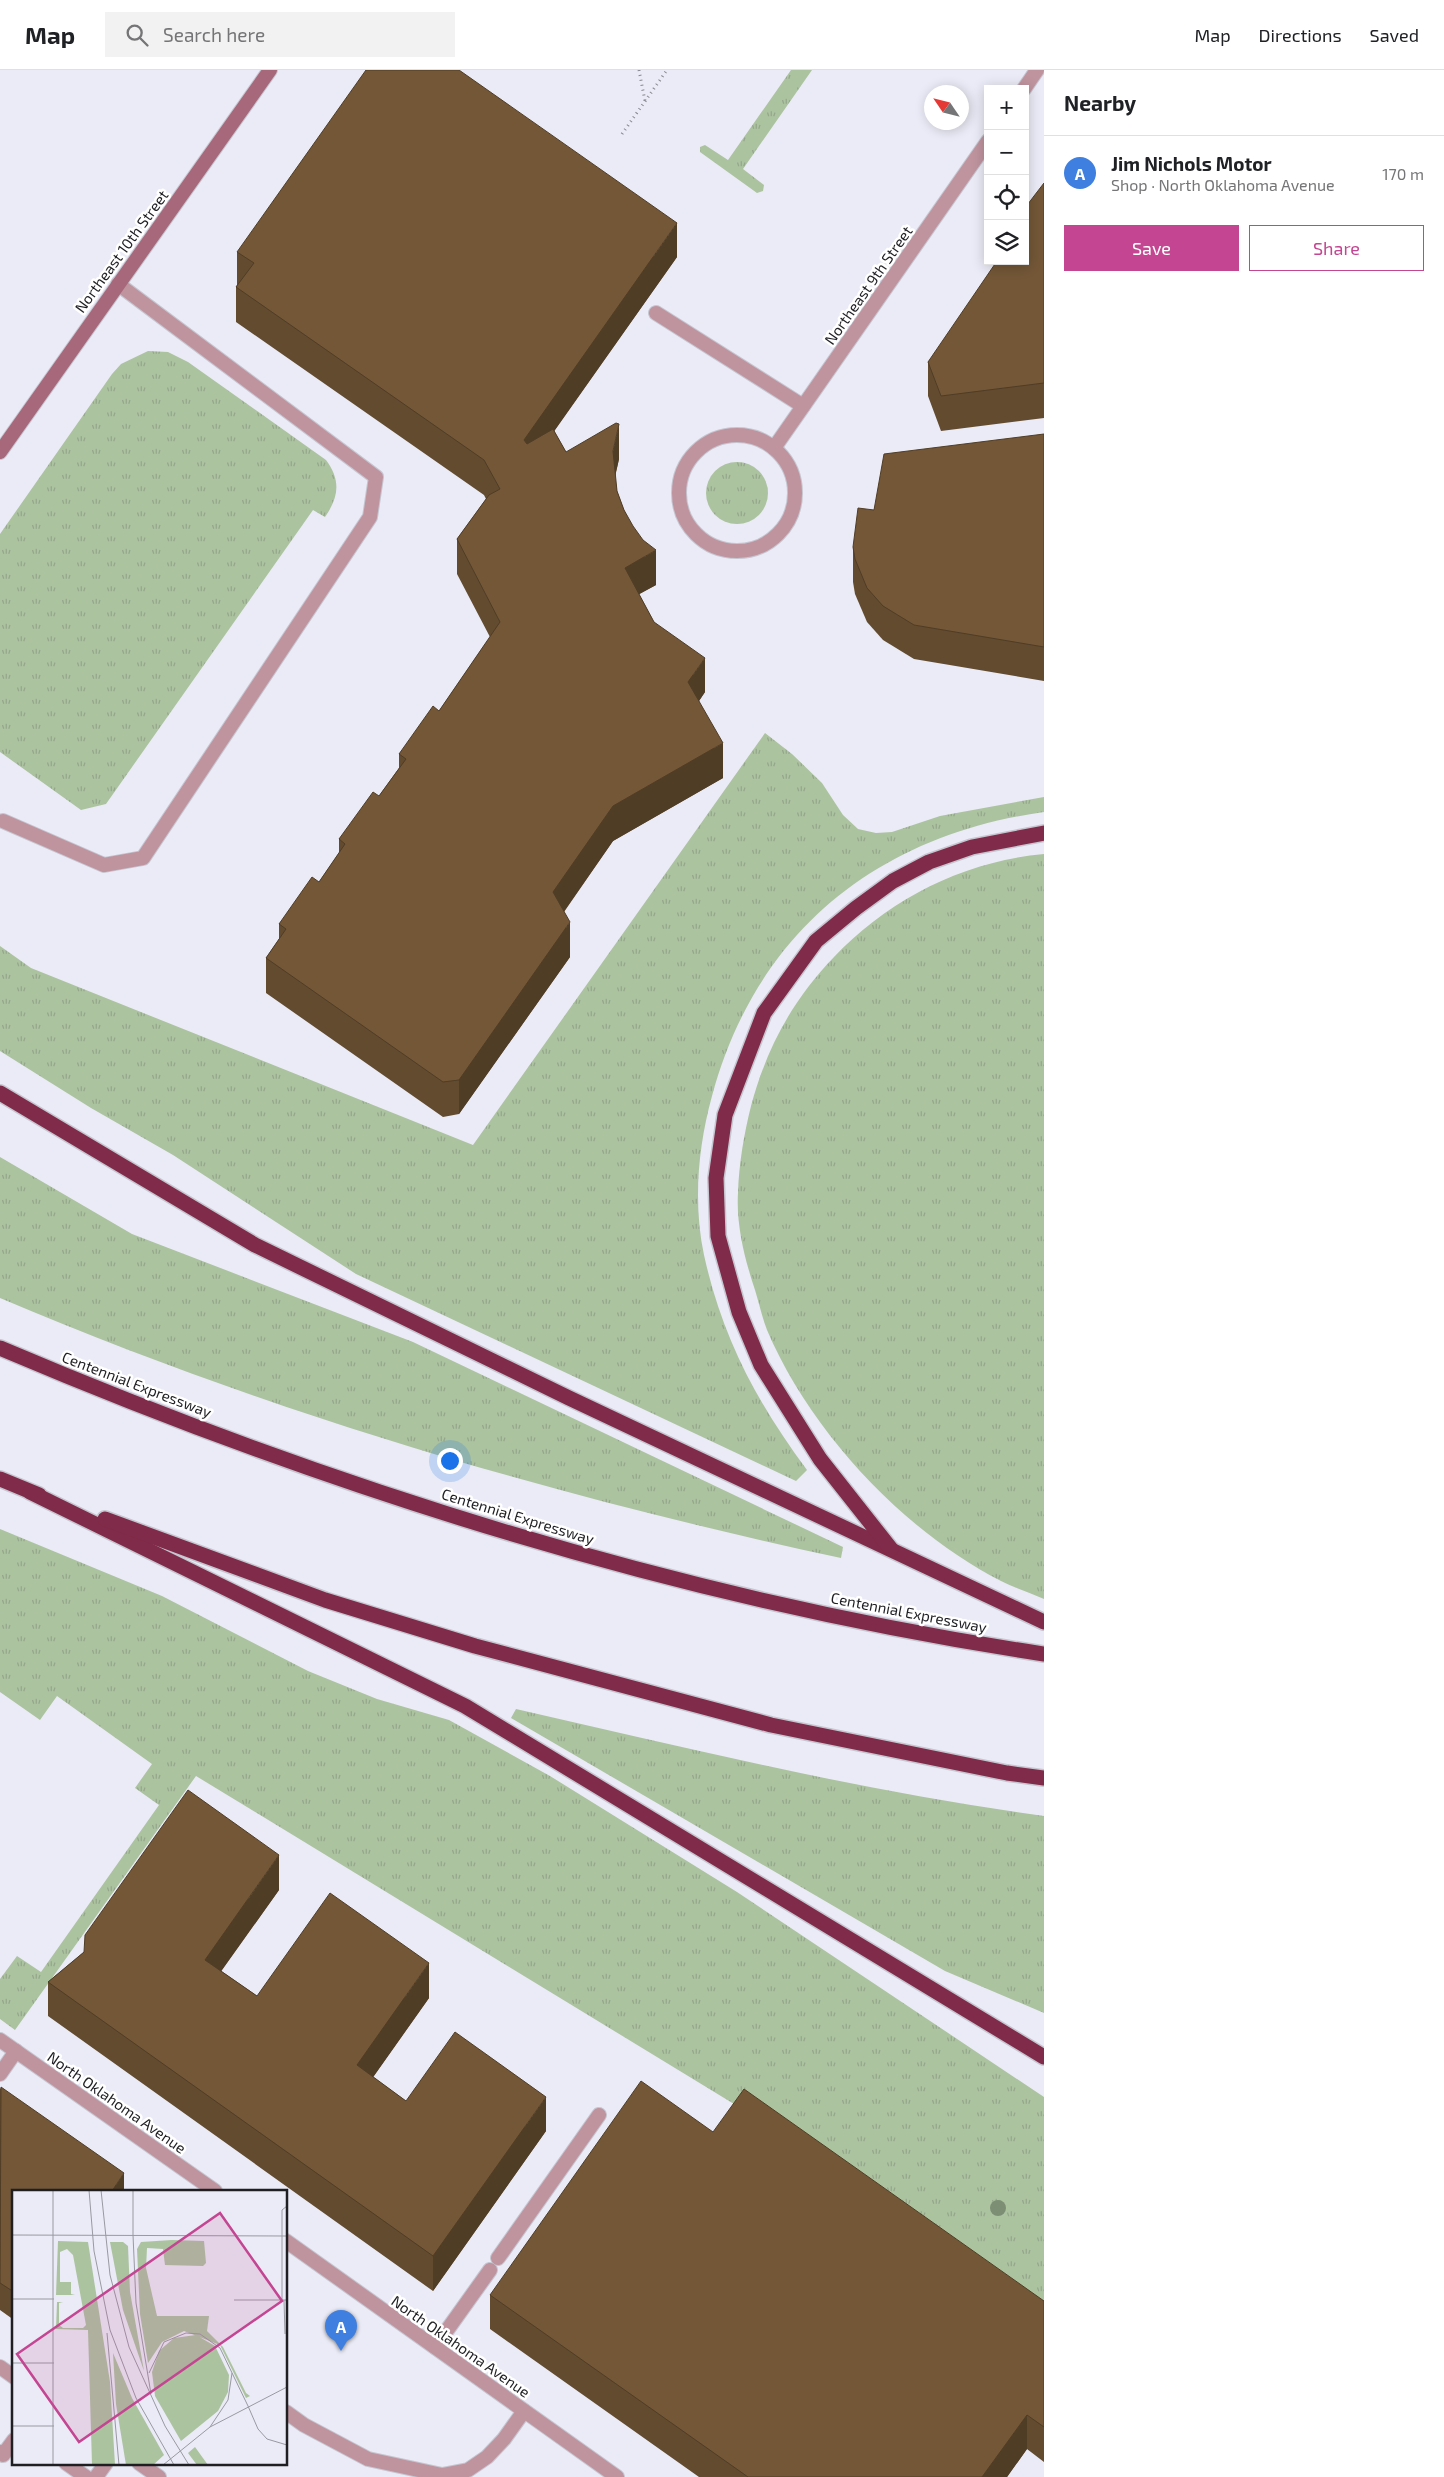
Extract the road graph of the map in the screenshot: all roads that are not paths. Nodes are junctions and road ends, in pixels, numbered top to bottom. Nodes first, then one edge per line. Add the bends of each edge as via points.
1 (270, 70) edge
2 (1037, 70) edge
3 (1027, 85) edge
4 (984, 147) edge
5 (118, 284) junction
6 (656, 313) dead end
7 (803, 406) junction
8 (774, 448) junction
9 (0, 452) edge
10 (3, 821) dead end
11 (1044, 833) edge
12 (0, 1093) edge
13 (0, 1348) edge
14 (0, 1479) edge
15 (30, 1492) junction
16 (894, 1552) junction
17 (1044, 1622) edge
18 (1044, 1654) edge
19 (1044, 1778) edge
20 (0, 2040) edge
21 (16, 2051) junction
22 (1044, 2057) edge
23 (0, 2074) edge
24 (599, 2115) dead end
25 (214, 2190) edge
26 (288, 2242) edge
27 (435, 2347) junction
28 (0, 2368) edge
29 (12, 2376) edge
30 (524, 2411) junction
31 (288, 2413) edge
32 (12, 2443) edge
33 (0, 2452) edge
34 (67, 2464) edge
35 (105, 2464) edge
36 (140, 2464) edge
37 (86, 2477) edge
38 (96, 2477) edge
39 (159, 2477) edge
40 (618, 2477) edge

1 - 5 main road, Northeast 10th Street
2 - 3 street
4 - 7 street, Northeast 9th Street
5 - 9 main road, Northeast 10th Street
5 - 10 street via 376,477 370,517 143,858 104,865
6 - 7 street
7 - 8 street, Northeast 9th Street
8 - 8 street via 757,438 738,435 718,438 701,447 688,462 680,479 679,499 684,518 694,534 710,546 729,552 766,545 780,533 791,517 794,479 787,462
11 - 16 highway via 972,847 929,862 886,887 816,941 764,1013 725,1115 716,1178 718,1236 739,1312 761,1365 820,1459
12 - 16 highway via 255,1245
13 - 18 highway, Centennial Expressway via 123,1400 355,1484 561,1549 746,1597 936,1638
14 - 15 highway
15 - 19 highway via 325,1600 475,1646 771,1725
15 - 22 highway via 465,1706
16 - 17 highway
20 - 21 street, North Oklahoma Avenue
21 - 23 street
21 - 25 street, North Oklahoma Avenue
24 - 27 street
26 - 27 street, North Oklahoma Avenue
27 - 30 street, North Oklahoma Avenue
28 - 29 street
30 - 31 street via 487,2457 468,2470 442,2475 368,2459
30 - 40 street, North Oklahoma Avenue
32 - 33 street via 3,2455
34 - 37 street
35 - 38 street
36 - 39 street

